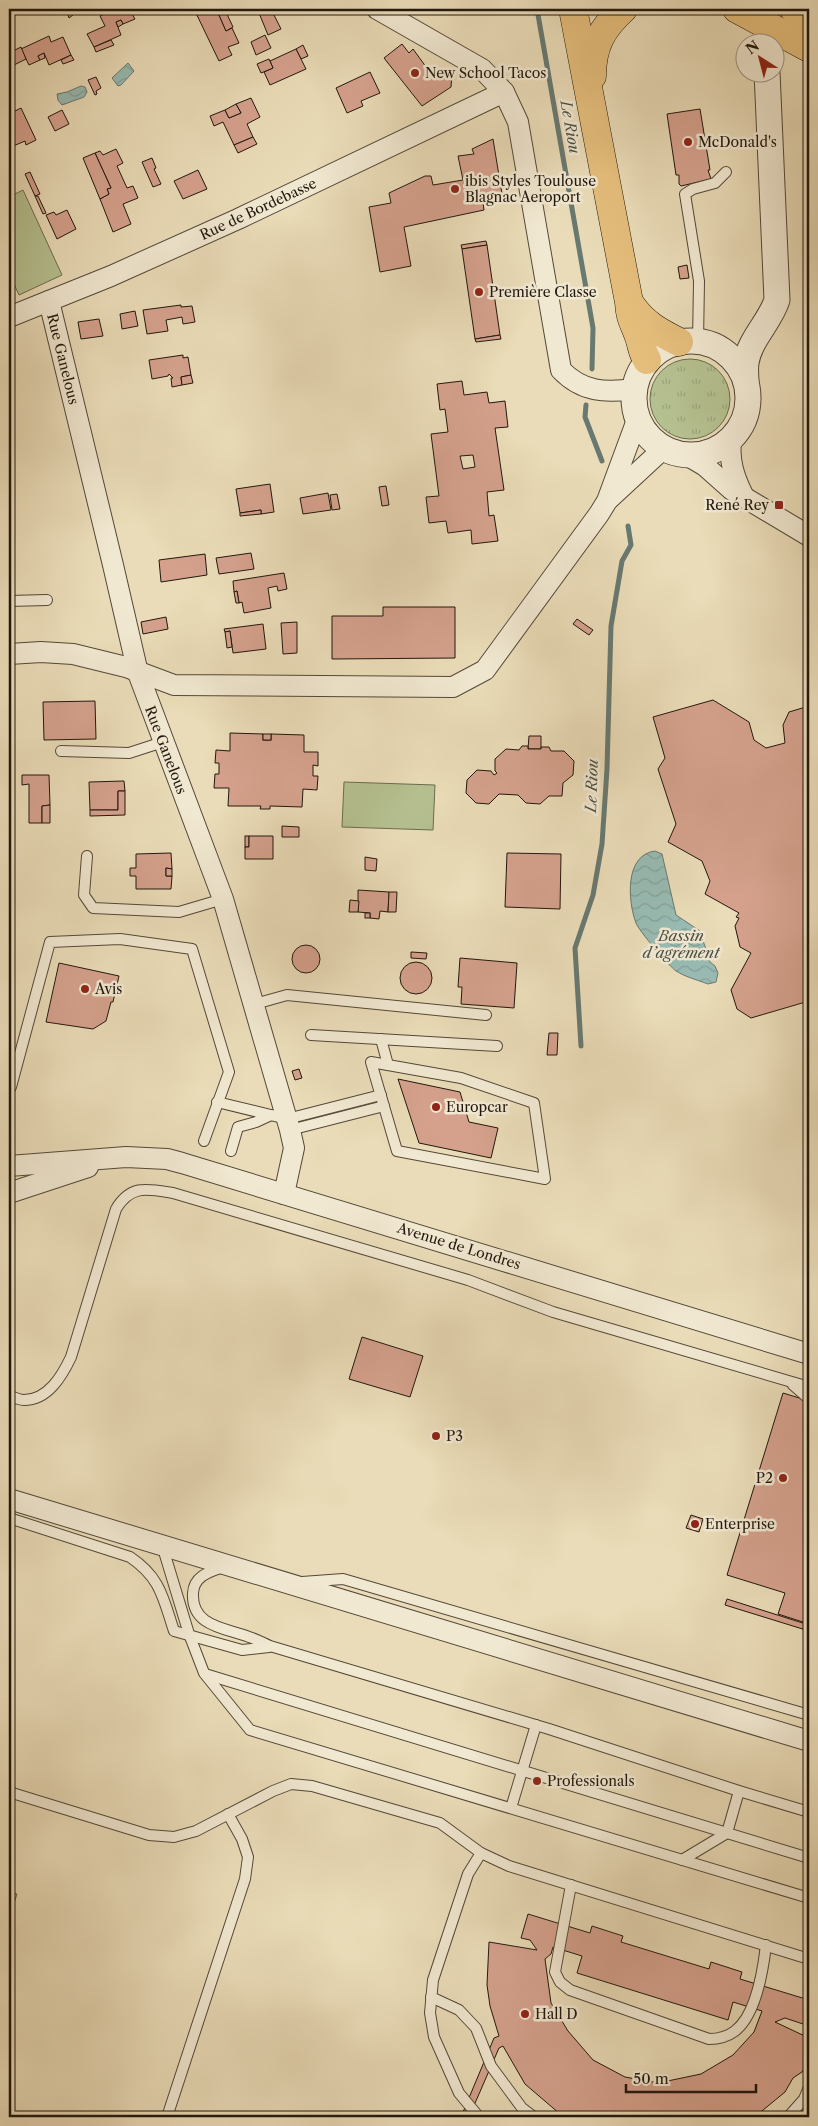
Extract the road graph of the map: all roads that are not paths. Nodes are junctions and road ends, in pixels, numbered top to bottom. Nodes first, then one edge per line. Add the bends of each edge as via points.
1 (377, 9) edge
2 (573, 9) edge
3 (624, 9) edge
4 (725, 9) edge
5 (737, 9) edge
6 (794, 9) edge
7 (809, 17) edge
8 (762, 22) junction
9 (809, 48) edge
10 (768, 82) edge
11 (504, 92) junction
12 (594, 112) junction
13 (726, 172) dead end
14 (775, 277) junction
15 (49, 301) junction
16 (629, 302) junction
17 (9, 316) edge
18 (697, 343) junction
19 (647, 360) junction
20 (746, 382) junction
21 (634, 389) junction
22 (637, 420) junction
23 (731, 438) junction
24 (663, 449) junction
25 (688, 456) junction
26 (744, 497) junction
27 (607, 501) junction
28 (809, 536) edge
29 (47, 600) dead end
30 (9, 601) edge
31 (9, 654) edge
32 (138, 673) junction
33 (163, 742) junction
34 (61, 751) dead end
35 (86, 856) dead end
36 (223, 899) junction
37 (255, 1004) junction
38 (486, 1015) dead end
39 (311, 1035) dead end
40 (381, 1039) junction
41 (497, 1046) dead end
42 (388, 1065) junction
43 (11, 1087) dead end
44 (381, 1095) junction
45 (217, 1102) junction
46 (384, 1106) junction
47 (283, 1121) junction
48 (204, 1141) dead end
49 (231, 1151) dead end
50 (105, 1160) junction
51 (9, 1166) edge
52 (9, 1193) edge
53 (284, 1194) junction
54 (809, 1354) edge
55 (786, 1381) junction
56 (809, 1387) edge
57 (9, 1396) edge
58 (809, 1399) edge
59 (9, 1498) edge
60 (9, 1518) edge
61 (162, 1545) junction
62 (229, 1564) junction
63 (289, 1582) junction
64 (189, 1634) junction
65 (270, 1646) junction
66 (564, 1666) junction
67 (204, 1673) junction
68 (809, 1715) edge
69 (536, 1725) junction
70 (809, 1740) edge
71 (809, 1753) edge
72 (523, 1772) junction
73 (738, 1791) junction
74 (9, 1792) edge
75 (511, 1808) junction
76 (809, 1812) edge
77 (228, 1814) junction
78 (727, 1833) junction
79 (481, 1853) junction
80 (809, 1858) edge
81 (682, 1860) junction
82 (571, 1885) junction
83 (809, 1898) edge
84 (766, 1946) junction
85 (809, 1959) edge
86 (431, 1997) junction
87 (809, 2087) edge
88 (167, 2117) edge
89 (479, 2117) edge
90 (534, 2117) edge
91 (788, 2117) edge

1 - 11 street via 482,69
2 - 12 highway
3 - 12 highway via 608,22 596,43 592,66
4 - 8 highway
5 - 8 highway
6 - 7 highway
8 - 9 highway
10 - 14 street
11 - 15 street, Rue de Bordebasse via 238,219
11 - 21 street via 518,122 561,370 580,386 609,392
12 - 16 highway
13 - 18 lane via 715,184 685,194 699,281
14 - 18 street via 763,307 742,334
14 - 20 street via 777,300 746,362
15 - 17 street, Rue de Bordebasse
15 - 32 street, Rue Ganelous
16 - 18 highway via 646,324
16 - 19 highway via 630,317
18 - 19 street via 657,352
18 - 20 street via 731,357
19 - 21 street
20 - 23 street via 747,413 743,424
21 - 22 street
22 - 24 street via 648,437
22 - 27 street
23 - 25 street via 709,454
23 - 26 street via 732,474
24 - 25 street
24 - 27 street
25 - 26 street
26 - 28 street
27 - 32 street via 485,670 454,687 174,685
29 - 30 lane
31 - 32 street via 74,654 110,662
32 - 33 street, Rue Ganelous
33 - 34 lane via 129,753
33 - 36 street, Rue Ganelous
35 - 36 lane via 84,895 93,908 179,912
36 - 37 street, Rue Ganelous
37 - 38 lane via 287,995
37 - 47 street, Rue Ganelous
39 - 40 lane
40 - 41 lane
40 - 42 lane
42 - 44 lane via 371,1062
42 - 46 lane via 461,1078 534,1103 545,1179 397,1151
43 - 45 lane via 50,942 120,939 192,949 229,1072
44 - 46 lane
44 - 47 lane
45 - 47 lane
45 - 48 lane
46 - 47 lane
47 - 49 lane via 256,1122 238,1127
47 - 53 street, Rue Ganelous via 294,1148
50 - 51 street, Avenue de Londres
50 - 52 street, Avenue de Londres
50 - 53 street, Avenue de Londres via 126,1157 167,1159
53 - 54 street, Avenue de Londres
55 - 56 lane
55 - 57 lane via 553,1312 468,1280 173,1193 148,1189 128,1195 116,1209 71,1357 60,1379 35,1397 24,1400
55 - 58 lane
59 - 61 street
60 - 64 lane via 130,1557 151,1574 159,1587 174,1631
61 - 62 street
61 - 64 lane
62 - 63 street
62 - 65 lane via 197,1580 193,1594 197,1612 211,1626
63 - 66 street
63 - 68 lane via 343,1579
64 - 65 lane via 242,1650
64 - 67 lane
65 - 69 lane
66 - 70 street
66 - 71 street via 586,1683
67 - 72 lane
67 - 75 lane via 250,1730
69 - 72 lane
69 - 73 lane
72 - 75 lane
72 - 78 lane
73 - 76 lane
73 - 78 lane
74 - 77 lane via 148,1835 174,1837 196,1831
75 - 81 lane
77 - 79 lane via 291,1784 312,1786 440,1823
77 - 88 lane via 248,1858 245,1879
78 - 80 lane
78 - 81 lane
79 - 82 lane via 509,1866
79 - 86 lane via 468,1874 433,1980
81 - 83 lane
82 - 84 lane
82 - 84 lane via 555,1972 560,1982 570,1990 709,2039 722,2038 735,2031 747,2018 763,1973
84 - 85 lane
86 - 89 lane via 434,2037 459,2092
86 - 90 lane via 459,2010 476,2028 491,2066 522,2108
87 - 91 lane via 804,2099

